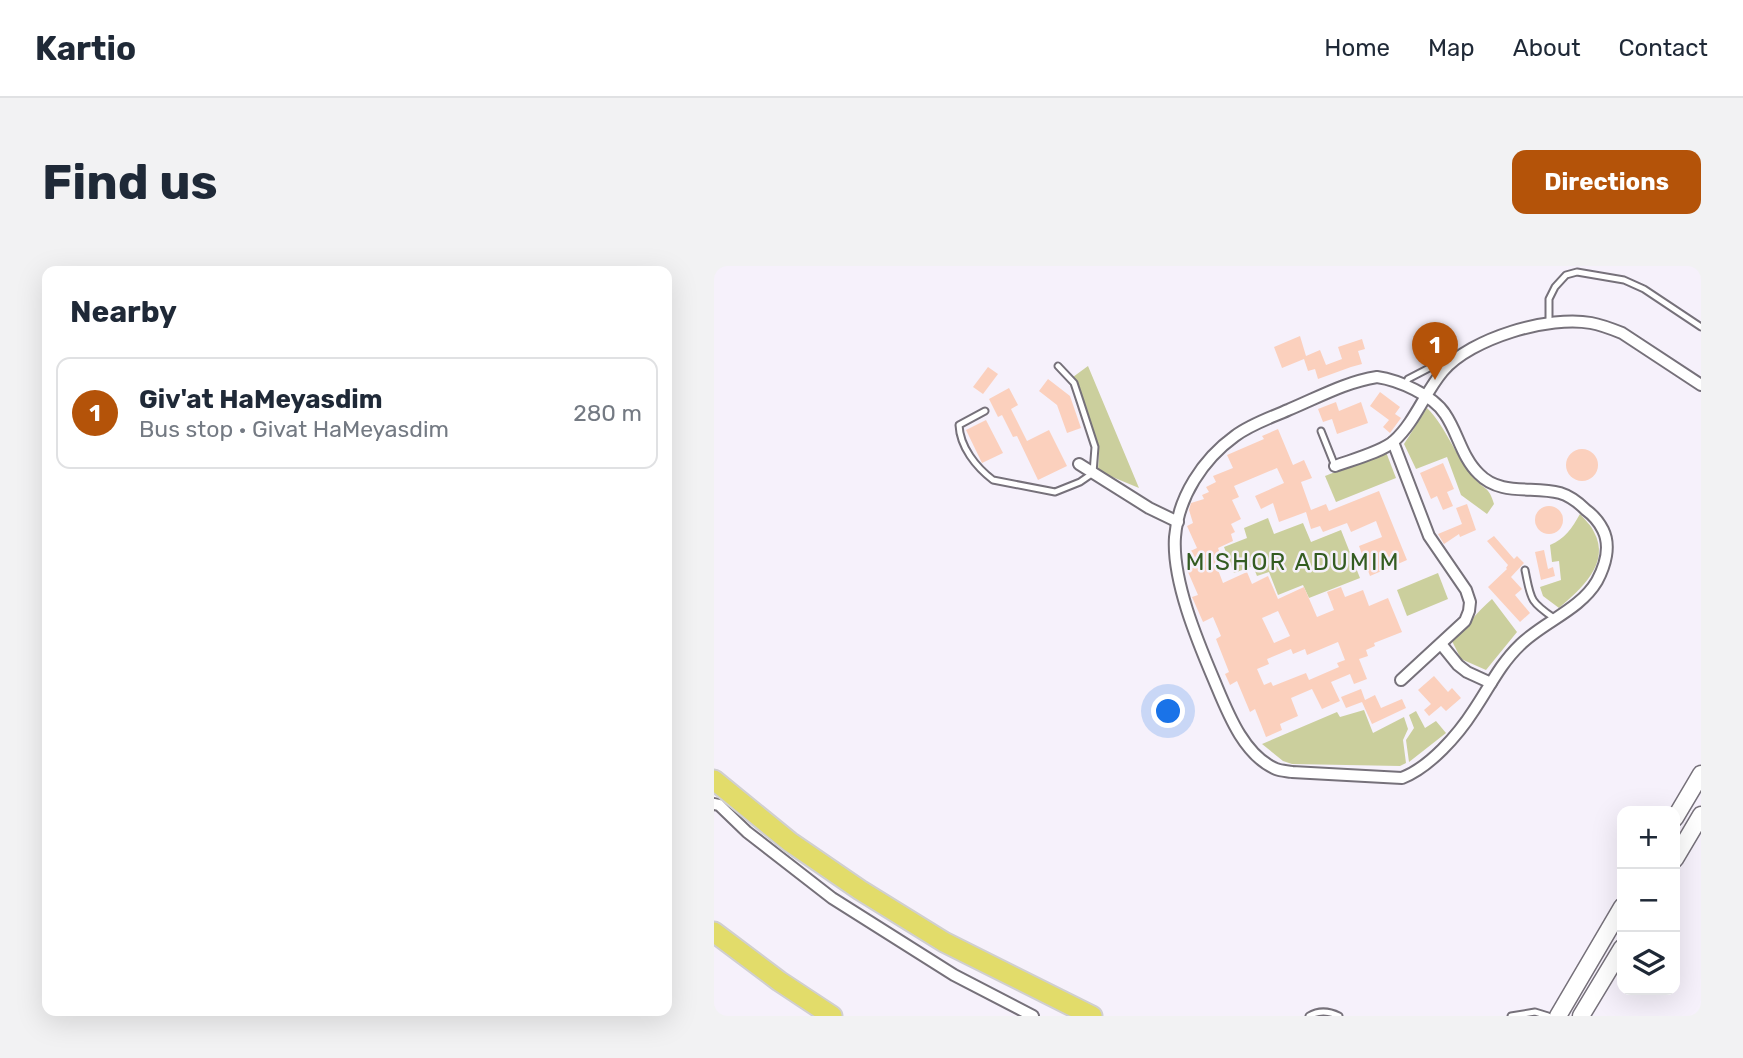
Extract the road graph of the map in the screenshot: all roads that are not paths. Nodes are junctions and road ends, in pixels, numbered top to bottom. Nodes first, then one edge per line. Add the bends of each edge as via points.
1 (1549, 324) junction
2 (1701, 327) edge
3 (1462, 354) junction
4 (1058, 366) dead end
5 (1405, 385) junction
6 (1701, 385) edge
7 (1426, 397) junction
8 (985, 411) dead end
9 (1321, 431) dead end
10 (1393, 442) junction
11 (1079, 464) dead end
12 (1335, 466) joint
13 (1093, 473) junction
14 (1178, 522) junction
15 (1525, 570) dead end
16 (1555, 619) junction
17 (1441, 644) junction
18 (1401, 680) dead end
19 (1491, 683) junction
20 (1701, 774) edge
21 (714, 780) edge
22 (714, 804) edge
23 (1680, 810) edge
24 (1701, 815) edge
25 (1680, 851) edge
26 (1617, 916) edge
27 (714, 932) edge
28 (1617, 956) edge
29 (1027, 1014) edge
30 (832, 1016) edge
31 (1092, 1016) edge
32 (1309, 1016) edge
33 (1339, 1016) edge
34 (1511, 1016) edge
35 (1548, 1016) edge
36 (1558, 1016) edge
37 (1581, 1016) edge

1 - 2 lane via 1549,299 1555,287 1566,275 1577,272 1644,289
1 - 3 street via 1496,337
1 - 6 street via 1590,322 1608,327
3 - 5 lane via 1408,379
3 - 7 street via 1443,371
4 - 13 lane via 1074,383 1095,447
5 - 7 street
5 - 14 street via 1377,377 1357,380 1253,425 1203,466 1188,489
7 - 10 street
7 - 16 street via 1445,414 1484,480 1562,494 1594,516 1604,531 1607,544 1597,582
8 - 13 lane via 959,425 959,434 966,450 993,480 1055,492
9 - 12 lane
10 - 12 street
10 - 17 street via 1429,536 1470,602 1465,621
11 - 13 street
13 - 14 street
14 - 19 street via 1175,537 1180,581 1210,669 1250,748 1277,769 1402,778 1415,773 1454,736
15 - 16 lane via 1531,598
16 - 19 street via 1521,643
17 - 18 street
17 - 19 street via 1458,665
20 - 23 main road
21 - 31 highway via 790,842 860,890 944,942
22 - 29 street via 832,898 954,975
24 - 25 main road
26 - 36 main road
27 - 30 highway
28 - 37 main road
32 - 33 lane via 1323,1012
34 - 35 lane via 1535,1012

